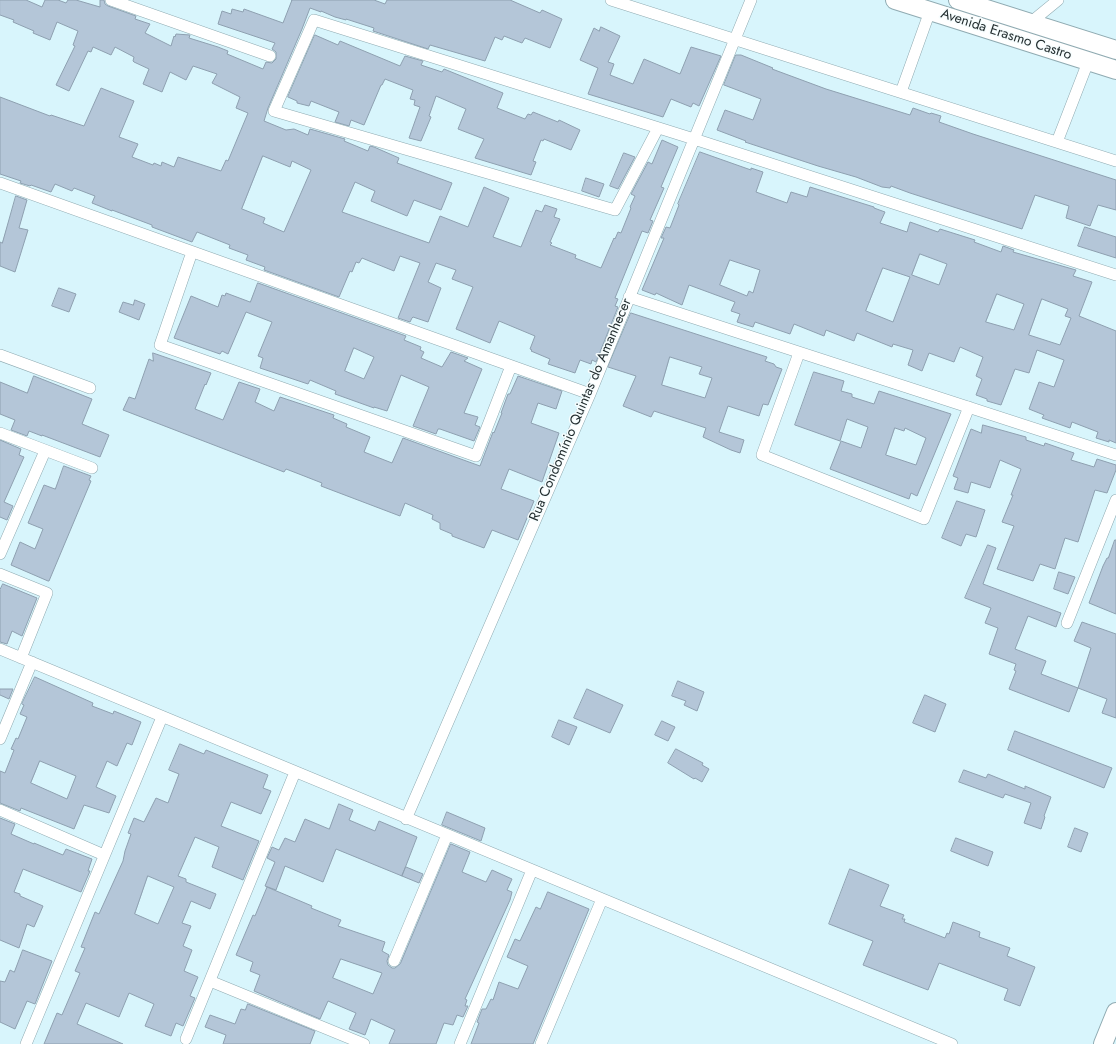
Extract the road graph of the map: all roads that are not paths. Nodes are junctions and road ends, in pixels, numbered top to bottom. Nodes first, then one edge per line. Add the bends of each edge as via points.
1 (111, 0) edge
2 (610, 0) edge
3 (751, 0) edge
4 (895, 0) edge
5 (958, 0) edge
6 (1058, 0) edge
7 (930, 11) junction
8 (1030, 23) junction
9 (734, 39) junction
10 (1116, 50) edge
11 (270, 56) dead end
12 (1088, 62) junction
13 (1116, 70) edge
14 (901, 92) junction
15 (658, 128) junction
16 (694, 139) junction
17 (1057, 142) junction
18 (1116, 161) edge
19 (0, 183) edge
20 (192, 252) junction
21 (1116, 275) edge
22 (629, 298) junction
23 (799, 352) junction
24 (0, 355) edge
25 (511, 366) junction
26 (90, 388) dead end
27 (590, 394) junction
28 (969, 408) junction
29 (0, 433) edge
30 (45, 451) junction
31 (1116, 455) edge
32 (92, 468) dead end
33 (1116, 500) edge
34 (0, 554) edge
35 (0, 574) edge
36 (1067, 624) dead end
37 (0, 649) edge
38 (21, 658) junction
39 (32, 662) junction
40 (162, 717) junction
41 (0, 739) edge
42 (295, 772) junction
43 (0, 810) edge
44 (406, 818) junction
45 (447, 834) junction
46 (104, 855) junction
47 (532, 870) junction
48 (602, 899) junction
49 (394, 960) dead end
50 (210, 980) junction
51 (1116, 1012) edge
52 (186, 1039) dead end
53 (26, 1044) edge
54 (364, 1044) edge
55 (460, 1044) edge
56 (541, 1044) edge
57 (952, 1044) edge
58 (1103, 1044) edge

1 - 11 street
2 - 9 street
3 - 9 street, Rua Condomínio Quintas do Amanhecer
4 - 7 main road, Avenida Erasmo Castro
5 - 8 main road, Avenida Erasmo Castro
6 - 8 street
7 - 12 main road, Avenida Erasmo Castro
7 - 14 street
8 - 10 main road, Avenida Erasmo Castro
9 - 14 street
9 - 16 street, Rua Condomínio Quintas do Amanhecer
12 - 13 main road, Avenida Erasmo Castro
12 - 17 street
14 - 17 street
15 - 15 street via 314,20 274,111 615,210
15 - 16 street
16 - 21 street
16 - 22 street, Rua Condomínio Quintas do Amanhecer
17 - 18 street
19 - 20 street
20 - 25 street
20 - 25 street via 160,344 476,456
22 - 23 street
22 - 27 street, Rua Condomínio Quintas do Amanhecer
23 - 28 street
23 - 28 street via 762,455 924,518
24 - 26 street
25 - 27 street
27 - 44 street, Rua Condomínio Quintas do Amanhecer
28 - 31 street
29 - 30 street
30 - 32 street
30 - 34 street
33 - 36 street
35 - 38 street via 47,593
37 - 38 street
38 - 39 street
39 - 40 street
39 - 41 street
40 - 42 street
40 - 46 street
42 - 44 street
42 - 50 street
43 - 46 street
44 - 45 street
45 - 47 street
45 - 49 street
46 - 53 street
47 - 48 street
47 - 55 street
48 - 56 street
48 - 57 street
50 - 52 street
50 - 54 street
51 - 58 main road

